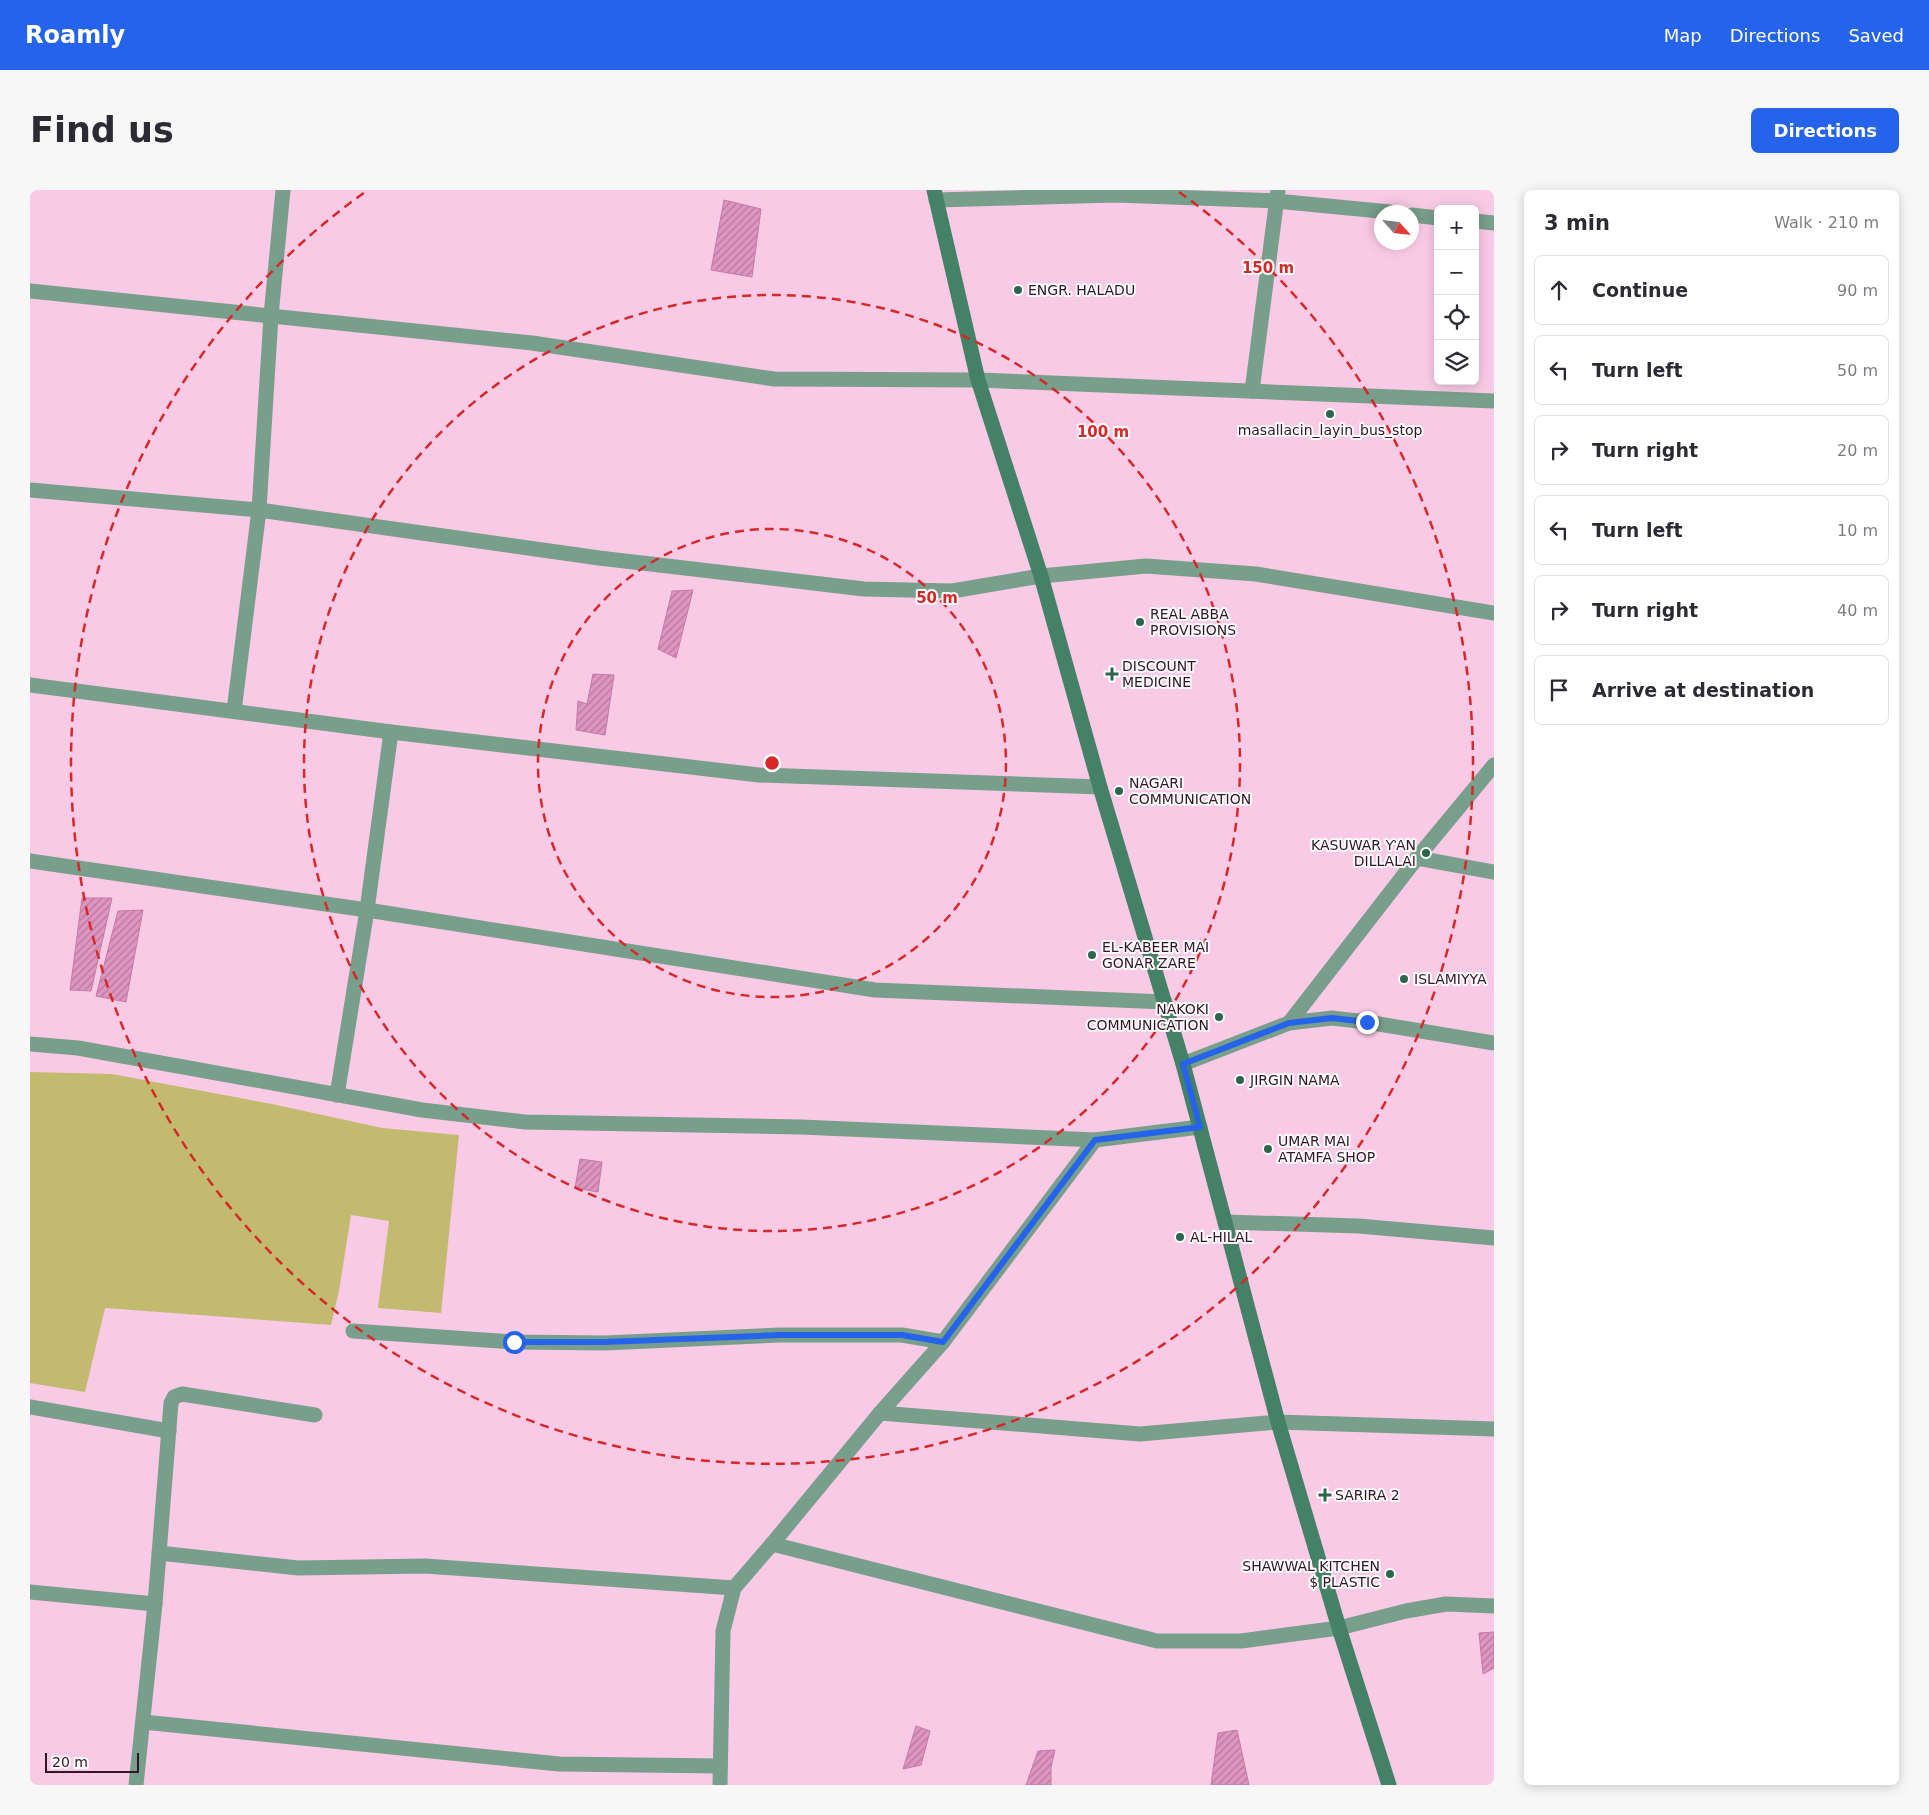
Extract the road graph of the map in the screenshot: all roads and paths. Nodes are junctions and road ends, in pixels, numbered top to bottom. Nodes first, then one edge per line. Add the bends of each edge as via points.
1 (283, 190) edge
2 (935, 195) edge
3 (1277, 195) edge
4 (1374, 210) edge
5 (1419, 216) edge
6 (1434, 218) edge
7 (1479, 222) edge
8 (1494, 224) edge
9 (30, 291) edge
10 (271, 316) junction
11 (978, 380) junction
12 (1252, 391) junction
13 (1494, 401) edge
14 (30, 490) edge
15 (259, 510) junction
16 (1041, 576) junction
17 (1494, 613) edge
18 (30, 684) edge
19 (234, 711) junction
20 (391, 732) junction
21 (1494, 765) edge
22 (1100, 787) junction
23 (1416, 858) junction
24 (30, 861) edge
25 (1494, 872) edge
26 (367, 910) junction
27 (1164, 1002) junction
28 (1289, 1023) junction
29 (1494, 1043) edge
30 (30, 1044) edge
31 (1183, 1064) junction
32 (337, 1095) junction
33 (1200, 1127) junction
34 (1095, 1140) junction
35 (1225, 1222) junction
36 (1494, 1238) edge
37 (352, 1332) dead end
38 (943, 1342) junction
39 (30, 1407) edge
40 (880, 1413) junction
41 (315, 1415) dead end
42 (1278, 1422) junction
43 (1494, 1429) edge
44 (169, 1431) junction
45 (772, 1544) junction
46 (159, 1553) junction
47 (734, 1588) junction
48 (30, 1592) edge
49 (155, 1604) junction
50 (1494, 1606) edge
51 (1339, 1628) junction
52 (143, 1722) junction
53 (720, 1766) junction
54 (136, 1785) edge
55 (720, 1785) edge
56 (1389, 1785) edge

1 - 10 street
2 - 3 street
2 - 11 street
3 - 4 street
3 - 12 street
5 - 6 street
7 - 8 street
9 - 10 street
10 - 11 street via 532,343 774,379
10 - 15 street
11 - 12 street
11 - 16 street
12 - 13 street
14 - 15 street
15 - 16 street via 598,558 864,589 952,591
15 - 19 street
16 - 17 street via 1146,566 1256,574
16 - 22 street
18 - 19 street
19 - 20 street
20 - 22 street via 760,776
20 - 26 street
21 - 23 street
22 - 27 street
23 - 25 street
23 - 28 street
24 - 26 street
26 - 27 street via 875,990
26 - 32 street
27 - 31 street
28 - 29 street via 1332,1018
28 - 31 street
30 - 32 street via 78,1048
31 - 33 street
32 - 34 street via 422,1110 525,1122 801,1127
33 - 34 street
33 - 35 street
34 - 38 street
35 - 36 street via 1359,1226
35 - 42 street
37 - 38 street via 514,1342 780,1335 902,1335
38 - 40 street
39 - 44 street
40 - 42 street via 1140,1434
40 - 45 street
41 - 44 street via 182,1394 174,1397 171,1403
42 - 43 street
42 - 51 street
44 - 46 street
45 - 47 street
45 - 51 street via 1157,1641 1242,1641
46 - 47 street via 298,1568 425,1566
46 - 49 street
47 - 53 street via 723,1631
48 - 49 street
49 - 52 street
50 - 51 street via 1446,1604
51 - 56 street
52 - 53 street via 559,1764
52 - 54 street
53 - 55 street

